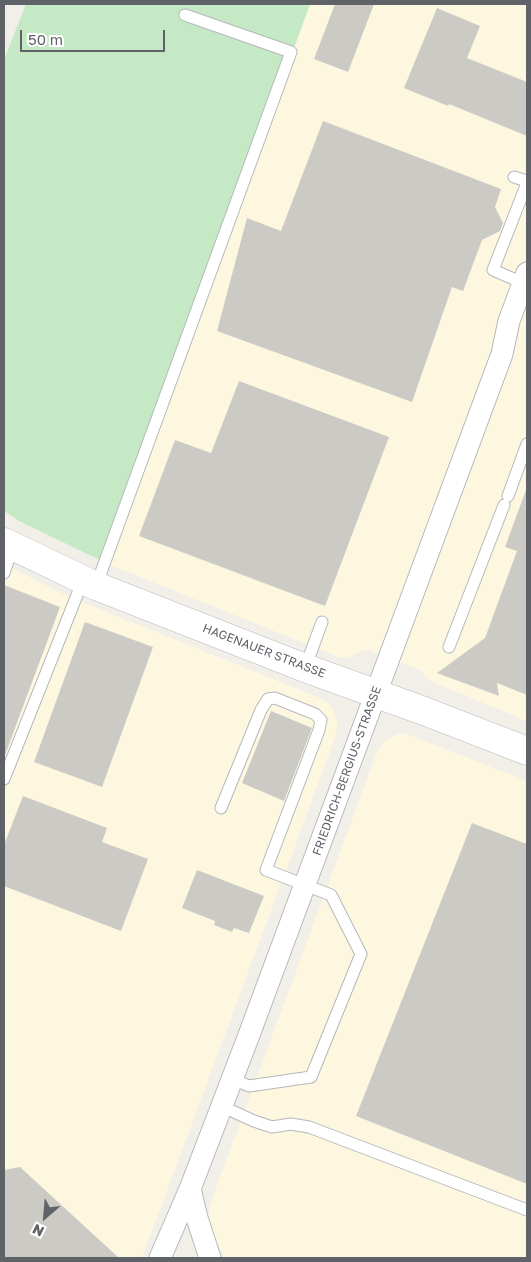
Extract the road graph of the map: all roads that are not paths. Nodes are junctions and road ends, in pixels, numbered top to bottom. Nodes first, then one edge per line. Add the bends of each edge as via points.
1 (185, 15) dead end
2 (514, 176) dead end
3 (527, 182) edge
4 (525, 278) edge
5 (527, 307) edge
6 (502, 354) junction
7 (527, 444) edge
8 (9, 545) edge
9 (4, 573) edge
10 (90, 583) junction
11 (322, 622) dead end
12 (449, 648) dead end
13 (305, 668) junction
14 (376, 693) junction
15 (527, 751) edge
16 (4, 779) edge
17 (221, 808) dead end
18 (304, 885) junction
19 (232, 1078) junction
20 (222, 1106) junction
21 (190, 1189) junction
22 (527, 1210) edge
23 (160, 1258) edge
24 (210, 1258) edge

1 - 10 lane via 291,52
2 - 3 lane
3 - 4 lane via 493,270
4 - 6 street, FRIEDRICH-BERGIUS-STRASSE via 509,321
5 - 6 street, FRIEDRICH-BERGIUS-STRASSE
6 - 14 street, FRIEDRICH-BERGIUS-STRASSE
7 - 12 lane
8 - 9 lane
8 - 10 street, HAGENAUER STRASSE
10 - 13 street, HAGENAUER STRASSE
10 - 16 lane
11 - 13 lane
13 - 14 street, HAGENAUER STRASSE
14 - 15 street, HAGENAUER STRASSE
14 - 18 street, FRIEDRICH-BERGIUS-STRASSE
17 - 18 lane via 268,699 275,698 315,714 321,720 319,730 266,870
18 - 19 street, FRIEDRICH-BERGIUS-STRASSE
18 - 19 lane via 331,895 361,954 311,1077 249,1086
19 - 20 street, FRIEDRICH-BERGIUS-STRASSE
20 - 21 street, FRIEDRICH-BERGIUS-STRASSE
20 - 22 lane via 272,1127 291,1124 309,1127
21 - 23 street, FRIEDRICH-BERGIUS-STRASSE
21 - 24 street

